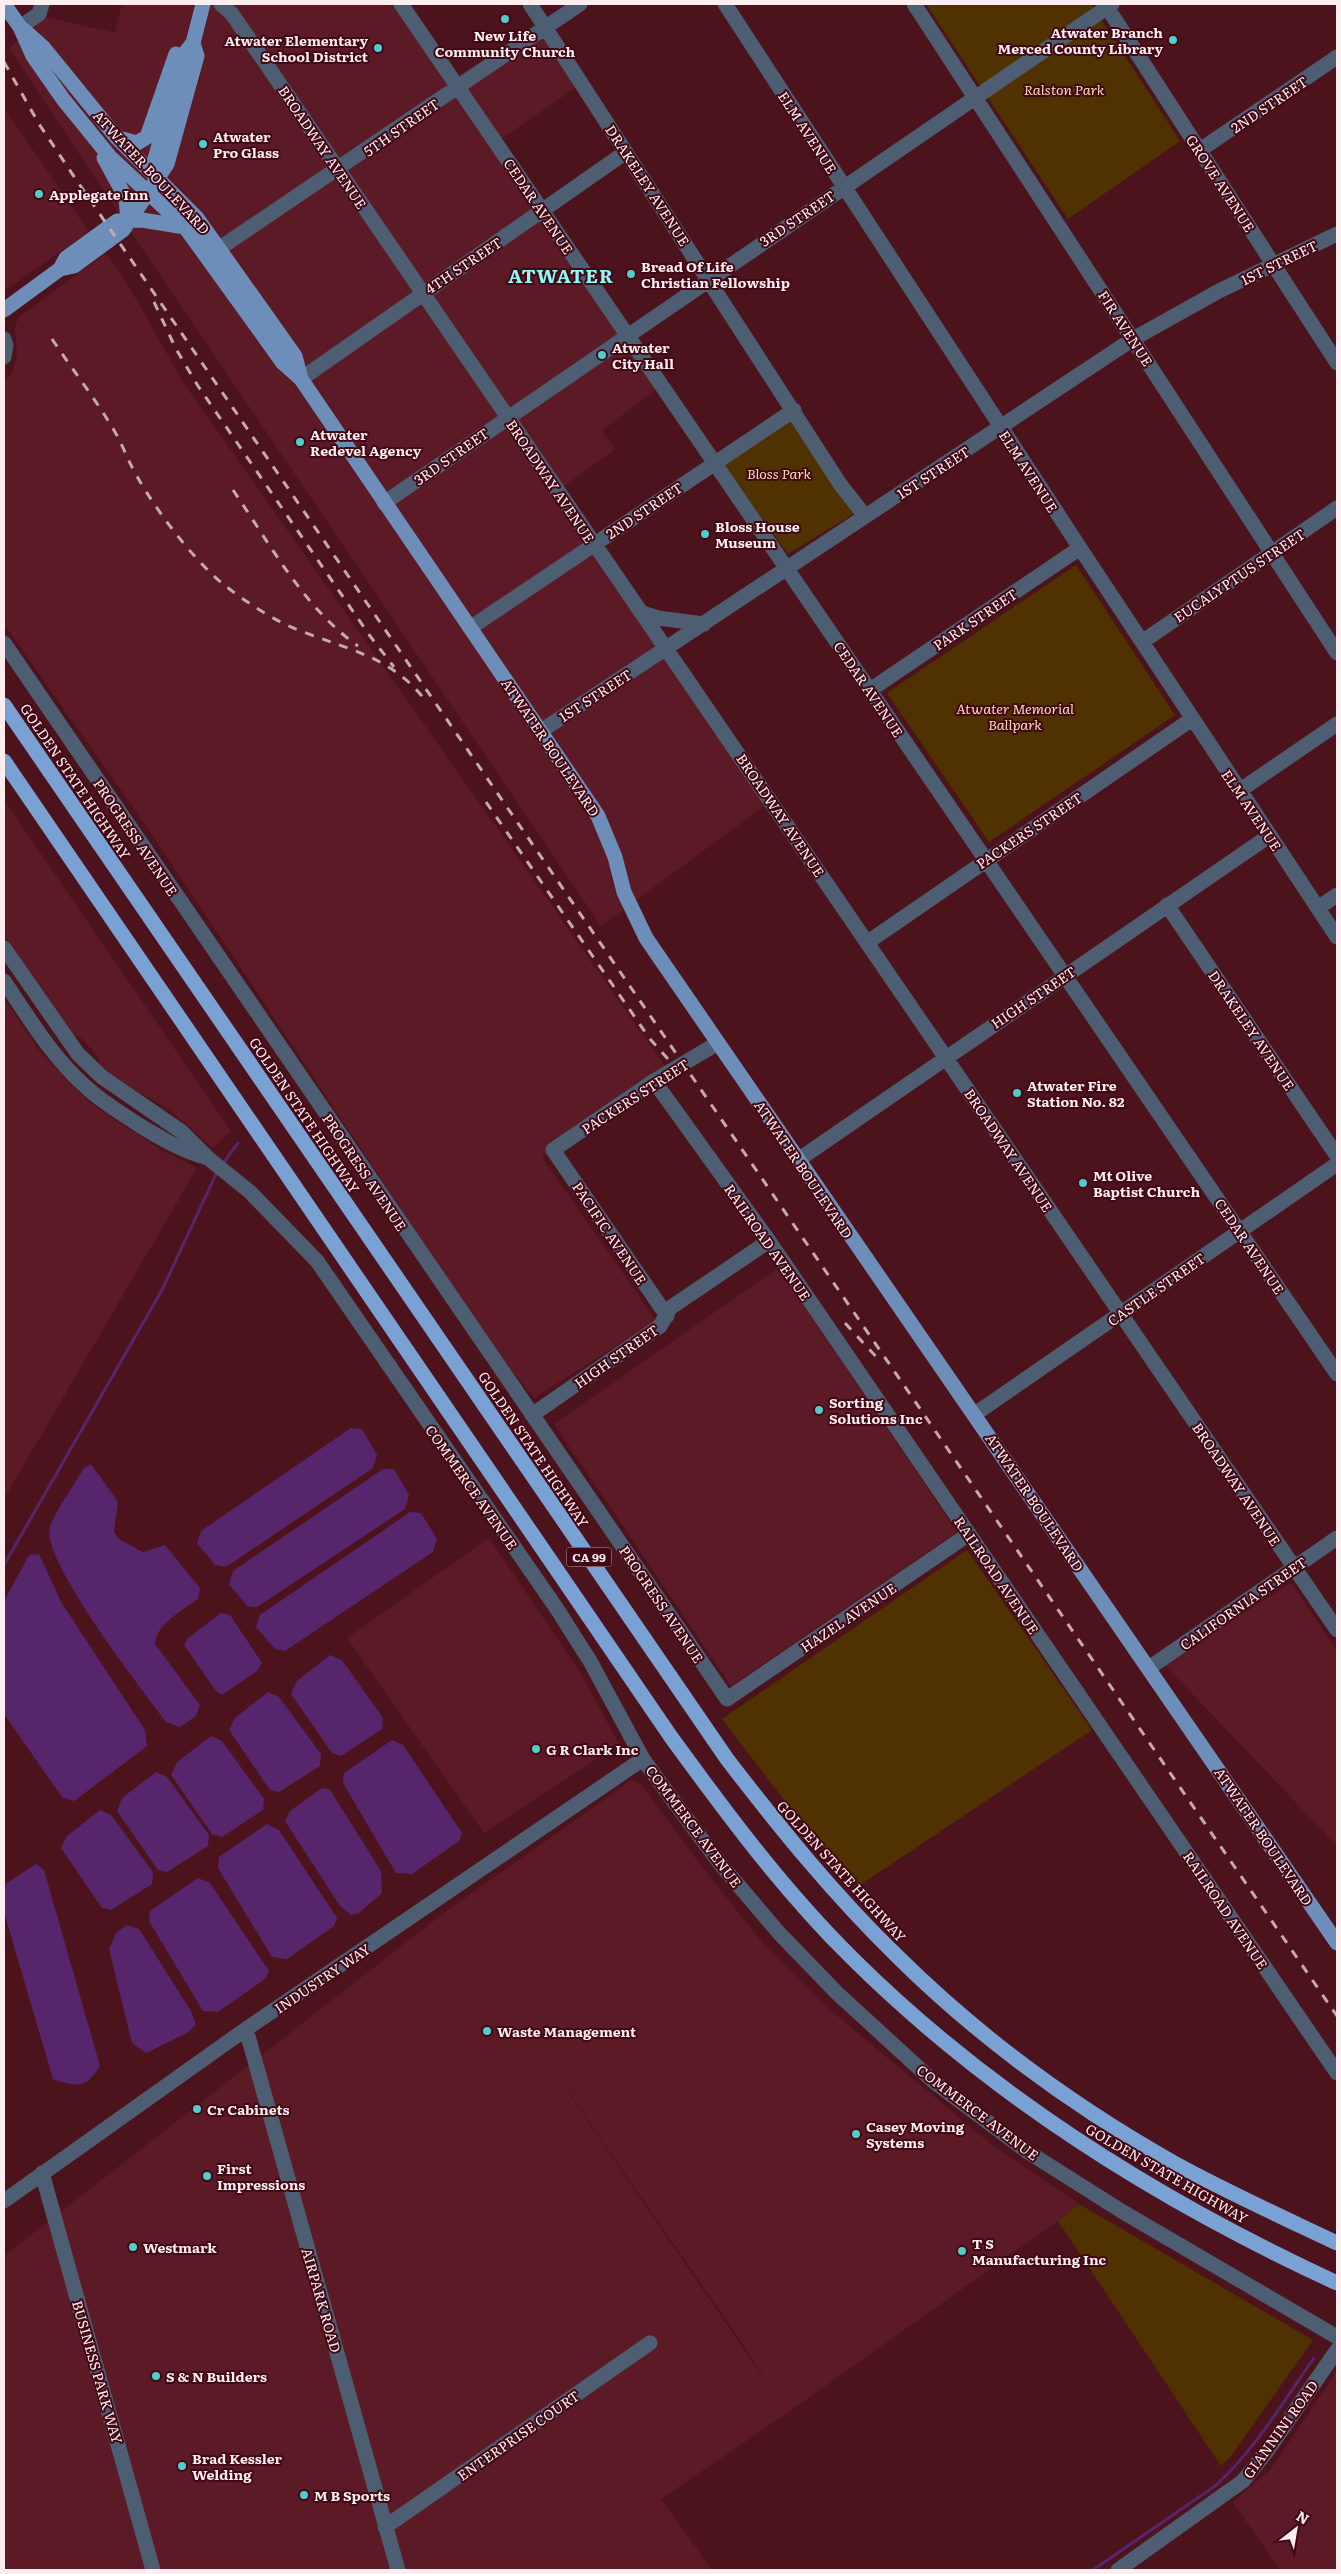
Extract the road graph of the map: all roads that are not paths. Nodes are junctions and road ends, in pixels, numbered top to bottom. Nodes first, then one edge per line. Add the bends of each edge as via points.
1 (4, 4) edge
2 (42, 4) edge
3 (203, 4) edge
4 (221, 4) edge
5 (401, 4) edge
6 (530, 4) edge
7 (580, 4) edge
8 (725, 4) edge
9 (914, 4) edge
10 (1108, 5) edge
11 (20, 27) junction
12 (545, 28) junction
13 (189, 48) junction
14 (1337, 57) edge
15 (458, 87) junction
16 (975, 97) junction
17 (93, 136) junction
18 (117, 138) junction
19 (1200, 150) junction
20 (626, 152) junction
21 (338, 170) junction
22 (156, 178) junction
23 (844, 187) junction
24 (147, 194) junction
25 (542, 211) junction
26 (128, 220) junction
27 (185, 227) junction
28 (1337, 234) edge
29 (220, 248) junction
30 (1274, 264) junction
31 (709, 279) junction
32 (423, 293) junction
33 (4, 310) edge
34 (627, 335) junction
35 (4, 339) edge
36 (1133, 339) junction
37 (4, 357) edge
38 (1337, 363) edge
39 (301, 379) junction
40 (794, 410) junction
41 (507, 417) junction
42 (1000, 427) junction
43 (714, 463) junction
44 (384, 503) junction
45 (1337, 508) edge
46 (865, 516) junction
47 (594, 544) junction
48 (1080, 548) junction
49 (1272, 553) junction
50 (786, 569) junction
51 (642, 613) junction
52 (704, 624) junction
53 (470, 628) junction
54 (1142, 642) junction
55 (4, 643) edge
56 (666, 648) junction
57 (1337, 653) edge
58 (870, 690) junction
59 (4, 705) edge
60 (1192, 719) junction
61 (1337, 724) edge
62 (541, 731) junction
63 (4, 761) edge
64 (1239, 791) junction
65 (1269, 836) junction
66 (986, 859) junction
67 (1337, 895) edge
68 (1167, 905) junction
69 (1318, 908) junction
70 (1337, 937) edge
71 (868, 942) junction
72 (4, 948) edge
73 (1065, 976) junction
74 (4, 981) edge
75 (718, 1043) junction
76 (946, 1057) junction
77 (654, 1081) junction
78 (554, 1150) joint
79 (1337, 1156) edge
80 (208, 1158) junction
81 (798, 1160) junction
82 (1337, 1164) edge
83 (1240, 1231) junction
84 (769, 1241) junction
85 (1121, 1313) junction
86 (667, 1316) junction
87 (1337, 1374) edge
88 (975, 1414) junction
89 (532, 1415) junction
90 (969, 1534) junction
91 (1337, 1538) edge
92 (1294, 1567) junction
93 (1337, 1630) edge
94 (1149, 1668) junction
95 (727, 1699) joint
96 (643, 1759) junction
97 (1337, 1943) edge
98 (246, 2030) junction
99 (1337, 2073) edge
100 (42, 2173) junction
101 (4, 2200) edge
102 (1337, 2243) edge
103 (1337, 2283) edge
104 (1337, 2337) edge
105 (650, 2343) dead end
106 (1337, 2350) edge
107 (386, 2527) junction
108 (154, 2570) edge
109 (398, 2570) edge
110 (1118, 2570) edge

1 - 11 main road, ATWATER BOULEVARD
2 - 11 street via 39,14
3 - 13 main road
4 - 21 street, BROADWAY AVENUE via 232,14
5 - 15 street, CEDAR AVENUE
6 - 12 street, DRAKELEY AVENUE
7 - 12 street, 5TH STREET
8 - 23 street, ELM AVENUE
9 - 16 street, FIR AVENUE
10 - 16 street, 3RD STREET
10 - 19 street, GROVE AVENUE
11 - 17 main road, ATWATER BOULEVARD via 33,56
11 - 18 main road, ATWATER BOULEVARD via 43,47
12 - 15 street, 5TH STREET
12 - 20 street, DRAKELEY AVENUE
13 - 18 main road via 176,54 147,137 138,143
13 - 22 main road via 197,56 167,164
14 - 19 street, 2ND STREET
15 - 21 street, 5TH STREET
15 - 25 street, CEDAR AVENUE
16 - 23 street, 3RD STREET
16 - 36 street, FIR AVENUE
17 - 24 main road, ATWATER BOULEVARD
17 - 26 main road via 126,198
18 - 22 main road, ATWATER BOULEVARD
19 - 30 street, GROVE AVENUE
20 - 25 street, 4TH STREET
20 - 31 street, DRAKELEY AVENUE
21 - 29 street, 5TH STREET
21 - 32 street, BROADWAY AVENUE
22 - 24 main road
22 - 29 main road, ATWATER BOULEVARD via 187,205
23 - 31 street, 3RD STREET
23 - 42 street, ELM AVENUE
24 - 26 main road
24 - 27 main road, ATWATER BOULEVARD
25 - 32 street, 4TH STREET
25 - 34 street, CEDAR AVENUE
26 - 27 main road
26 - 33 main road via 123,230 74,266 60,269
27 - 39 main road, ATWATER BOULEVARD via 283,363
28 - 30 street, 1ST STREET
29 - 39 main road, ATWATER BOULEVARD via 295,356
30 - 36 street, 1ST STREET
30 - 38 street, GROVE AVENUE
31 - 34 street, 3RD STREET
31 - 40 street, DRAKELEY AVENUE
32 - 39 street, 4TH STREET
32 - 41 street, BROADWAY AVENUE
34 - 41 street, 3RD STREET
34 - 43 street, CEDAR AVENUE
35 - 37 street
36 - 42 street, 1ST STREET
36 - 49 street, FIR AVENUE
39 - 44 main road, ATWATER BOULEVARD
40 - 43 street, 2ND STREET
40 - 46 street, DRAKELEY AVENUE via 840,484
41 - 44 street, 3RD STREET
41 - 47 street, BROADWAY AVENUE
42 - 46 street, 1ST STREET
42 - 48 street, ELM AVENUE
43 - 47 street, 2ND STREET
43 - 50 street, CEDAR AVENUE
44 - 53 main road, ATWATER BOULEVARD
45 - 49 street, EUCALYPTUS STREET
46 - 50 street, 1ST STREET
47 - 51 street, BROADWAY AVENUE
47 - 53 street, 2ND STREET
48 - 54 street, ELM AVENUE
48 - 58 street, PARK STREET
49 - 54 street, EUCALYPTUS STREET
49 - 57 street, FIR AVENUE
50 - 52 street, 1ST STREET
50 - 58 street, CEDAR AVENUE
51 - 52 street
51 - 56 street, BROADWAY AVENUE
52 - 56 street, 1ST STREET
53 - 62 main road, ATWATER BOULEVARD
54 - 60 street, ELM AVENUE
55 - 89 street, PROGRESS AVENUE
56 - 62 street, 1ST STREET
56 - 71 street, BROADWAY AVENUE
58 - 66 street, CEDAR AVENUE
59 - 102 highway, GOLDEN STATE HIGHWAY / CA 99 via 727,1759 815,1869 897,1957 1017,2059 1083,2106 1174,2162
60 - 64 street, ELM AVENUE
60 - 66 street, PACKERS STREET
61 - 64 street
62 - 75 main road, ATWATER BOULEVARD via 598,816 615,857 624,892 646,938
63 - 103 highway, GOLDEN STATE HIGHWAY / CA 99 via 671,1737 727,1814 789,1889 851,1957 910,2013 1004,2089 1096,2154 1205,2217
64 - 65 street, ELM AVENUE
65 - 68 street, HIGH STREET
65 - 69 street, ELM AVENUE
66 - 71 street, PACKERS STREET
66 - 73 street, CEDAR AVENUE
67 - 69 street
68 - 73 street, HIGH STREET
68 - 79 street, DRAKELEY AVENUE
69 - 70 street, ELM AVENUE
71 - 76 street, BROADWAY AVENUE
72 - 80 street, COMMERCE AVENUE via 78,1054 102,1077 182,1132
73 - 76 street, HIGH STREET
73 - 83 street, CEDAR AVENUE
74 - 80 street, COMMERCE AVENUE via 42,1037 86,1088 176,1148
75 - 77 street, PACKERS STREET
75 - 81 main road, ATWATER BOULEVARD
76 - 81 street, HIGH STREET
76 - 85 street, BROADWAY AVENUE
77 - 78 street, PACKERS STREET
77 - 84 street, RAILROAD AVENUE
78 - 86 street, PACIFIC AVENUE
80 - 96 street, COMMERCE AVENUE via 233,1178 317,1261 557,1609 590,1661
81 - 88 main road, ATWATER BOULEVARD
82 - 83 street, CASTLE STREET
83 - 85 street, CASTLE STREET
83 - 87 street, CEDAR AVENUE
84 - 86 street, HIGH STREET via 670,1308
84 - 90 street, RAILROAD AVENUE
85 - 88 street, CASTLE STREET
85 - 92 street, BROADWAY AVENUE
86 - 89 street, HIGH STREET via 660,1326
88 - 94 main road, ATWATER BOULEVARD
89 - 95 street, PROGRESS AVENUE
90 - 95 street, HAZEL AVENUE
90 - 99 street, RAILROAD AVENUE
91 - 92 street, CALIFORNIA STREET
92 - 93 street, BROADWAY AVENUE
92 - 94 street, CALIFORNIA STREET
94 - 97 main road, ATWATER BOULEVARD
96 - 98 street, INDUSTRY WAY
96 - 104 street, COMMERCE AVENUE via 722,1866 779,1933 837,1993 933,2081 1028,2152 1123,2212
98 - 100 street, INDUSTRY WAY
98 - 107 street, AIRPARK ROAD
100 - 101 street, INDUSTRY WAY
100 - 108 street, BUSINESS PARK WAY
105 - 107 street, ENTERPRISE COURT
106 - 110 street, GIANNINI ROAD via 1243,2481
107 - 109 street, AIRPARK ROAD

